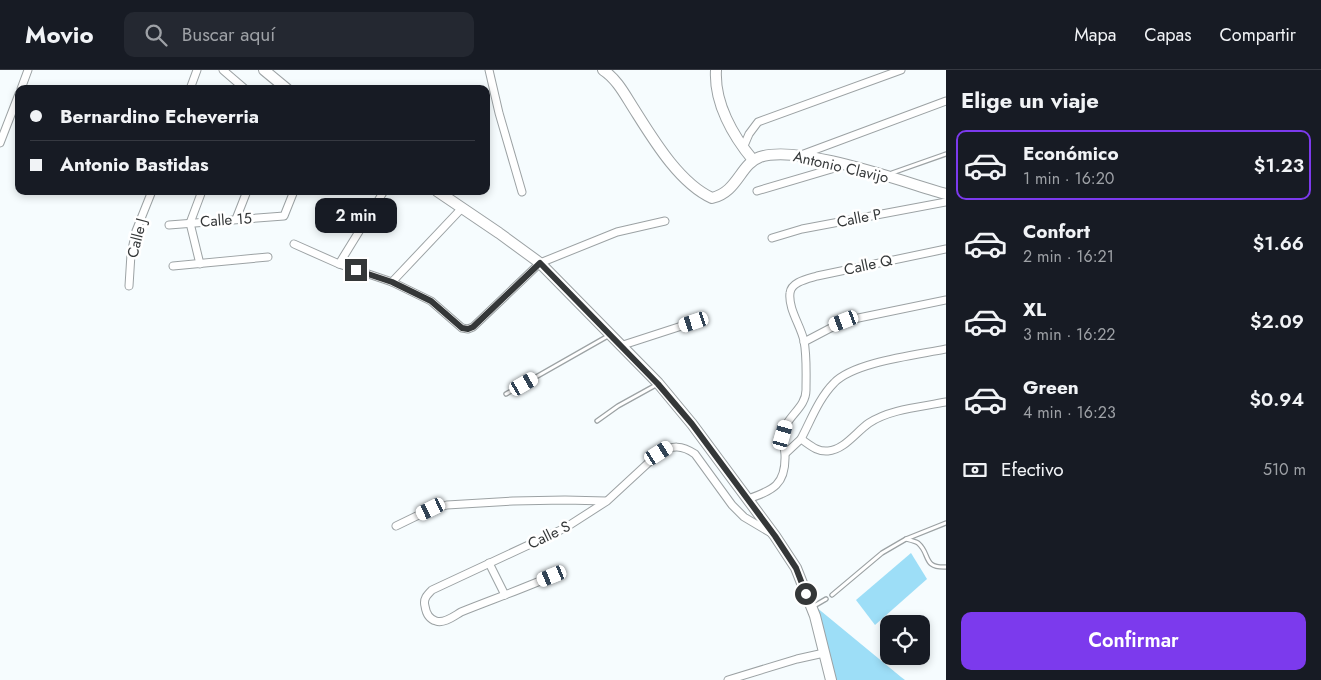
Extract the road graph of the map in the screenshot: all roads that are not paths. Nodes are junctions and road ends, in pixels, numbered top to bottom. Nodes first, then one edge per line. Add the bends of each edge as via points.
1 (28, 70) edge
2 (197, 70) edge
3 (223, 70) edge
4 (264, 70) edge
5 (489, 70) edge
6 (603, 70) edge
7 (716, 70) edge
8 (901, 70) edge
9 (22, 85) edge
10 (191, 85) edge
11 (240, 85) edge
12 (282, 85) edge
13 (946, 101) edge
14 (15, 104) edge
15 (0, 143) edge
16 (743, 148) junction
17 (946, 154) edge
18 (800, 156) junction
19 (753, 160) junction
20 (845, 165) junction
21 (884, 176) junction
22 (757, 191) dead end
23 (522, 192) dead end
24 (946, 194) edge
25 (150, 195) edge
26 (200, 195) edge
27 (246, 195) edge
28 (292, 195) edge
29 (382, 195) edge
30 (443, 195) edge
31 (946, 202) edge
32 (462, 208) junction
33 (236, 220) junction
34 (665, 222) dead end
35 (190, 223) junction
36 (170, 225) dead end
37 (772, 238) dead end
38 (294, 244) dead end
39 (946, 249) edge
40 (268, 257) dead end
41 (540, 263) junction
42 (200, 264) junction
43 (339, 264) junction
44 (173, 266) dead end
45 (392, 282) junction
46 (129, 286) dead end
47 (946, 300) edge
48 (694, 322) dead end
49 (610, 335) junction
50 (804, 342) junction
51 (620, 346) junction
52 (946, 350) edge
53 (658, 384) junction
54 (506, 394) dead end
55 (946, 402) edge
56 (597, 421) dead end
57 (801, 439) junction
58 (786, 453) junction
59 (748, 499) junction
60 (606, 501) junction
61 (946, 523) edge
62 (396, 526) dead end
63 (775, 536) junction
64 (906, 539) junction
65 (489, 563) junction
66 (946, 566) edge
67 (552, 576) dead end
68 (505, 595) junction
69 (832, 595) dead end
70 (826, 600) dead end
71 (812, 608) junction
72 (824, 653) junction
73 (728, 680) edge
74 (831, 680) edge

1 - 9 street
2 - 10 street
3 - 11 street
4 - 12 street
5 - 23 street
6 - 19 street via 620,86 661,150 703,194 712,198 726,192
7 - 16 street via 718,98
8 - 16 street via 758,122
13 - 18 street
14 - 15 street
16 - 19 street
17 - 21 lane
18 - 19 street, Antonio Clavijo via 772,155
18 - 20 street, Antonio Clavijo
20 - 21 street, Antonio Clavijo
20 - 22 street
21 - 24 street, Antonio Clavijo
25 - 46 street, Calle J via 136,231
26 - 35 street
27 - 33 street
28 - 33 street, Calle 15 via 284,216
29 - 43 street
30 - 32 street
31 - 37 street, Calle P via 802,229
32 - 41 street
32 - 45 street
33 - 35 street, Calle 15
34 - 41 street via 617,232
35 - 36 street, Calle 15
35 - 42 street
38 - 43 street
39 - 50 street, Calle Q via 817,276 792,286 790,301
40 - 42 street
41 - 45 street via 468,329 462,328 431,301
41 - 49 street
42 - 44 street
43 - 45 street
47 - 50 street via 844,321
48 - 51 street
49 - 51 street
49 - 54 lane
50 - 58 street via 806,393 800,408 786,425 783,435
51 - 53 street
52 - 57 street via 850,371 822,398
53 - 56 lane
53 - 59 street
55 - 57 street via 885,415 830,452 819,451
57 - 58 street
58 - 59 street via 784,476 777,485
59 - 63 street
60 - 62 street via 447,505
60 - 63 street, Calle S via 659,453 677,446 687,448 744,517
60 - 65 street, Calle S via 565,528
61 - 64 lane
63 - 71 street via 796,568
64 - 66 lane via 920,545 931,565
64 - 69 lane via 882,553
65 - 68 street
65 - 68 street, Calle S via 432,590 425,597 426,611 437,622 444,621
67 - 68 street, Calle S
70 - 71 lane
71 - 72 street
72 - 73 street
72 - 74 street

